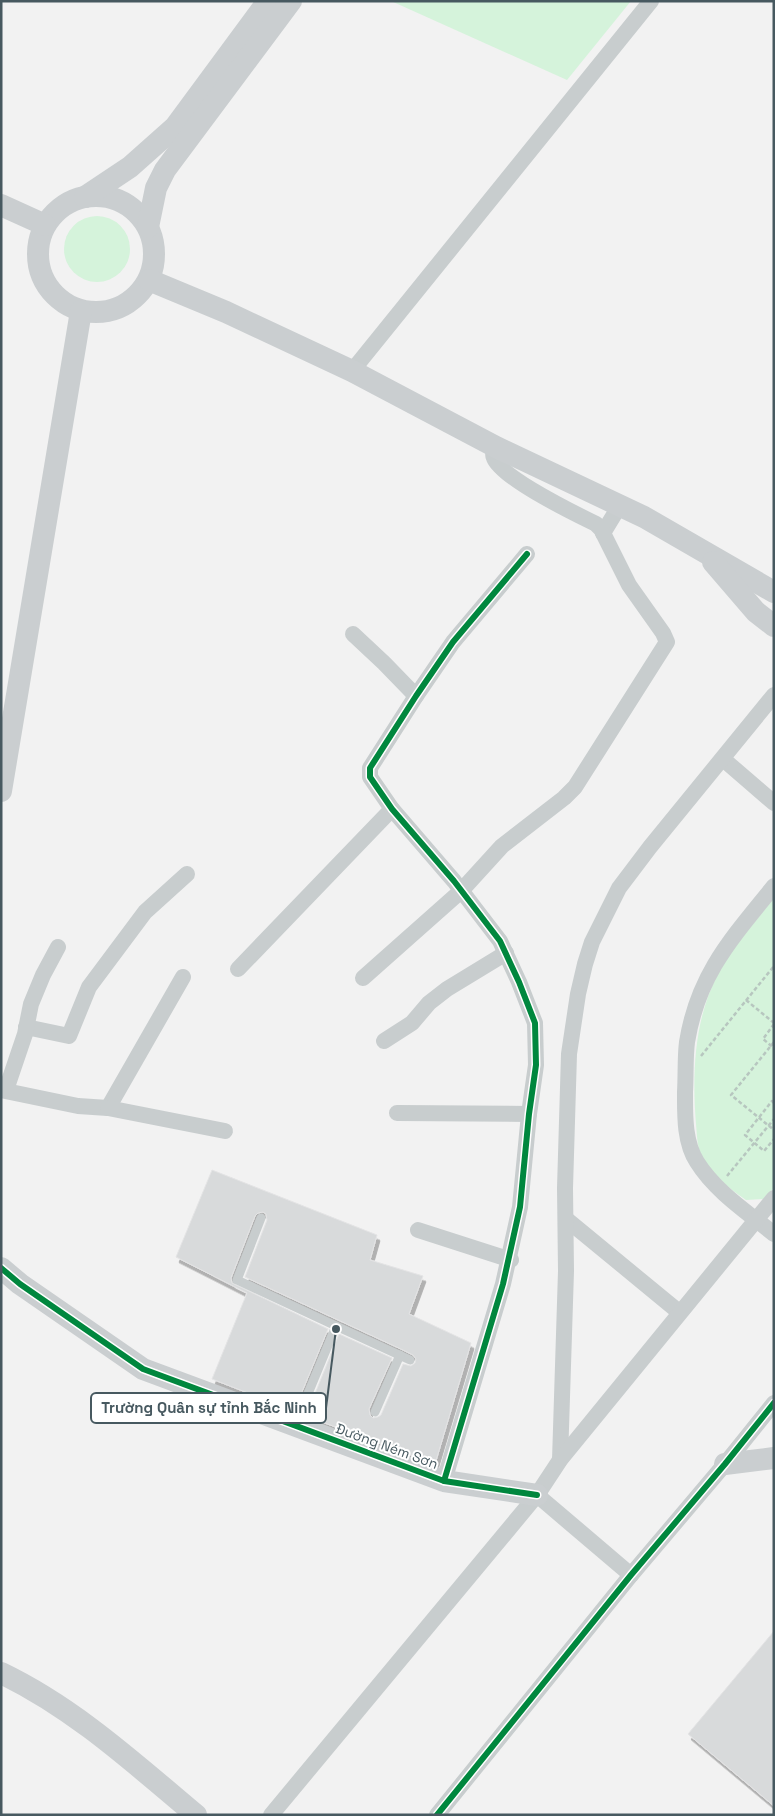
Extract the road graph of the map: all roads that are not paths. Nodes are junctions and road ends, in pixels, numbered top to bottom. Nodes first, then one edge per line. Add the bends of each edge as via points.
1 (268, 1) edge
2 (291, 1) edge
3 (650, 1) edge
4 (85, 197) junction
5 (1, 205) edge
6 (45, 225) junction
7 (148, 227) junction
8 (149, 280) junction
9 (81, 311) junction
10 (352, 371) junction
11 (496, 447) junction
12 (620, 505) junction
13 (603, 533) junction
14 (702, 550) junction
15 (527, 554) dead end
16 (774, 592) edge
17 (774, 626) edge
18 (353, 634) dead end
19 (774, 695) edge
20 (416, 696) junction
21 (723, 759) junction
22 (1, 790) edge
23 (774, 803) edge
24 (392, 809) junction
25 (187, 874) dead end
26 (774, 886) edge
27 (461, 891) junction
28 (58, 947) dead end
29 (506, 953) junction
30 (238, 969) dead end
31 (183, 977) dead end
32 (363, 978) dead end
33 (26, 1027) junction
34 (384, 1041) dead end
35 (3, 1090) edge
36 (108, 1108) junction
37 (397, 1112) dead end
38 (529, 1114) junction
39 (225, 1130) dead end
40 (774, 1198) edge
41 (262, 1218) dead end
42 (566, 1219) junction
43 (756, 1219) junction
44 (418, 1230) dead end
45 (774, 1234) edge
46 (511, 1260) dead end
47 (1, 1268) edge
48 (679, 1312) junction
49 (336, 1326) junction
50 (400, 1355) junction
51 (410, 1360) dead end
52 (774, 1403) edge
53 (375, 1412) dead end
54 (295, 1425) junction
55 (774, 1458) edge
56 (560, 1460) junction
57 (725, 1464) junction
58 (444, 1481) junction
59 (537, 1495) junction
60 (631, 1576) junction
61 (1, 1673) edge
62 (196, 1815) edge
63 (271, 1815) edge
64 (437, 1815) edge

1 - 4 main road via 175,127 130,167
2 - 7 main road via 165,170 154,194
3 - 10 street
4 - 6 main road via 75,199 58,210
4 - 7 main road via 116,200 135,210
5 - 6 main road
6 - 9 main road via 38,248 42,277 60,300
7 - 8 main road via 154,248
8 - 9 main road via 126,305 104,312
8 - 10 main road
9 - 22 main road
10 - 11 main road
11 - 12 main road
11 - 13 street via 494,458 507,473 596,524
12 - 13 street
12 - 14 main road
13 - 27 street via 629,585 667,642 575,787 502,846
14 - 16 main road
14 - 17 main road via 756,612
15 - 20 street via 453,642
18 - 20 street
19 - 21 street
20 - 24 street via 370,768 370,777
21 - 23 street
21 - 42 street via 619,888 592,942 578,994 569,1054 564,1188
24 - 27 street
24 - 30 street
25 - 33 street via 145,912 89,987 69,1036
26 - 43 street via 716,960 695,1009 686,1058 686,1126 692,1153 716,1186
27 - 29 street
27 - 32 street
28 - 33 street via 31,1004
29 - 34 street via 447,990 412,1023
29 - 38 street via 535,1023 536,1065
31 - 36 street
33 - 35 street
35 - 36 street via 78,1106
36 - 39 street
37 - 38 street
38 - 58 street via 520,1207 503,1284
40 - 43 street
41 - 49 lane via 237,1280
42 - 48 street
42 - 56 street
43 - 45 street
43 - 48 street
44 - 46 street
47 - 54 main road, Đường Ném Sơn via 143,1369
48 - 56 street
49 - 50 lane
49 - 54 lane
50 - 51 lane
50 - 53 lane
52 - 57 street
54 - 58 main road, Đường Ném Sơn
55 - 57 main road
56 - 59 street
57 - 60 street
58 - 59 main road, Đường Ném Sơn
59 - 60 street
59 - 63 street
60 - 64 street
61 - 62 main road via 74,1715

